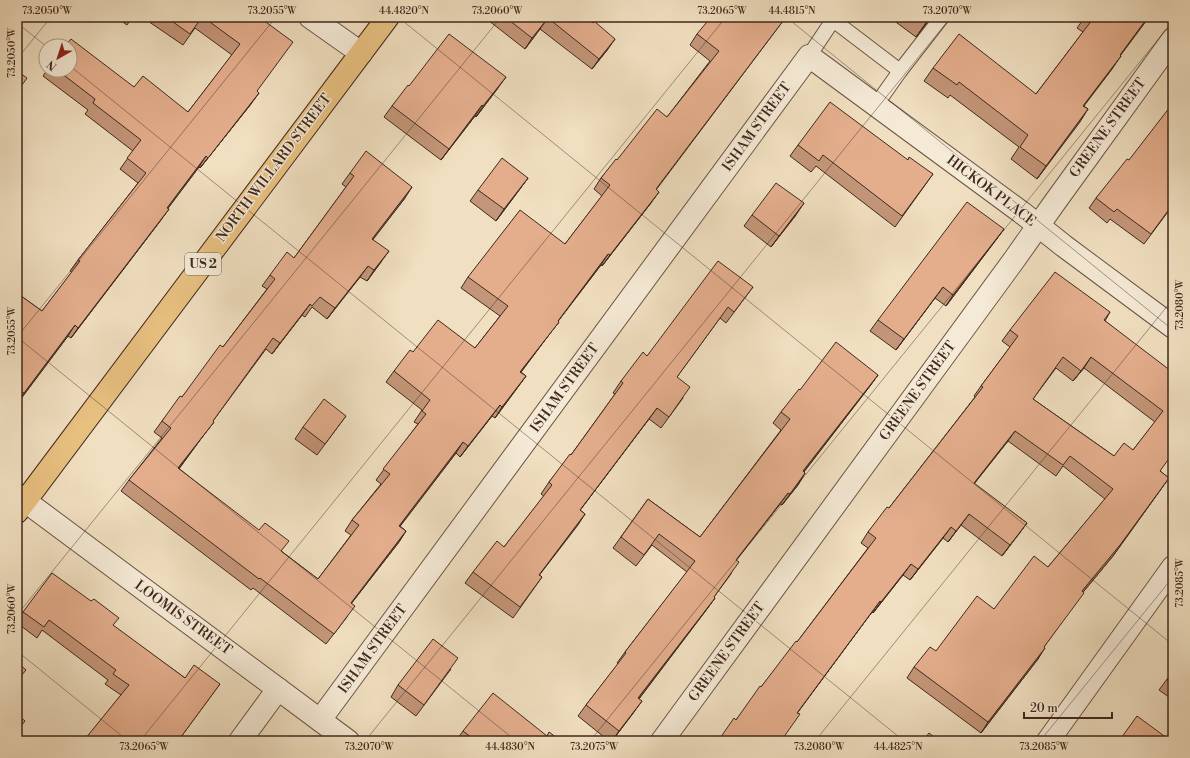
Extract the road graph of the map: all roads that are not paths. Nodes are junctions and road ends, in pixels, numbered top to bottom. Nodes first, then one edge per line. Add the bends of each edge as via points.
1 (310, 17) edge
2 (388, 17) edge
3 (942, 17) edge
4 (831, 19) edge
5 (1173, 39) edge
6 (361, 53) junction
7 (809, 56) junction
8 (900, 71) junction
9 (876, 105) junction
10 (1038, 226) junction
11 (1173, 327) edge
12 (20, 503) edge
13 (1173, 568) edge
14 (278, 689) junction
15 (320, 720) junction
16 (240, 741) edge
17 (348, 741) edge
18 (662, 741) edge
19 (1048, 741) edge

1 - 6 street
2 - 6 main road, NORTH WILLARD STREET / US 2
3 - 8 lane
4 - 7 lane
4 - 8 lane
5 - 10 street, GREENE STREET
6 - 12 main road, NORTH WILLARD STREET / US 2
7 - 9 street, HICKOK PLACE
7 - 15 street, ISHAM STREET
8 - 9 lane
9 - 10 street, HICKOK PLACE
10 - 11 street, HICKOK PLACE
10 - 18 street, GREENE STREET
12 - 14 street, LOOMIS STREET
13 - 19 street
14 - 15 street, LOOMIS STREET
14 - 16 street
15 - 17 street, LOOMIS STREET

